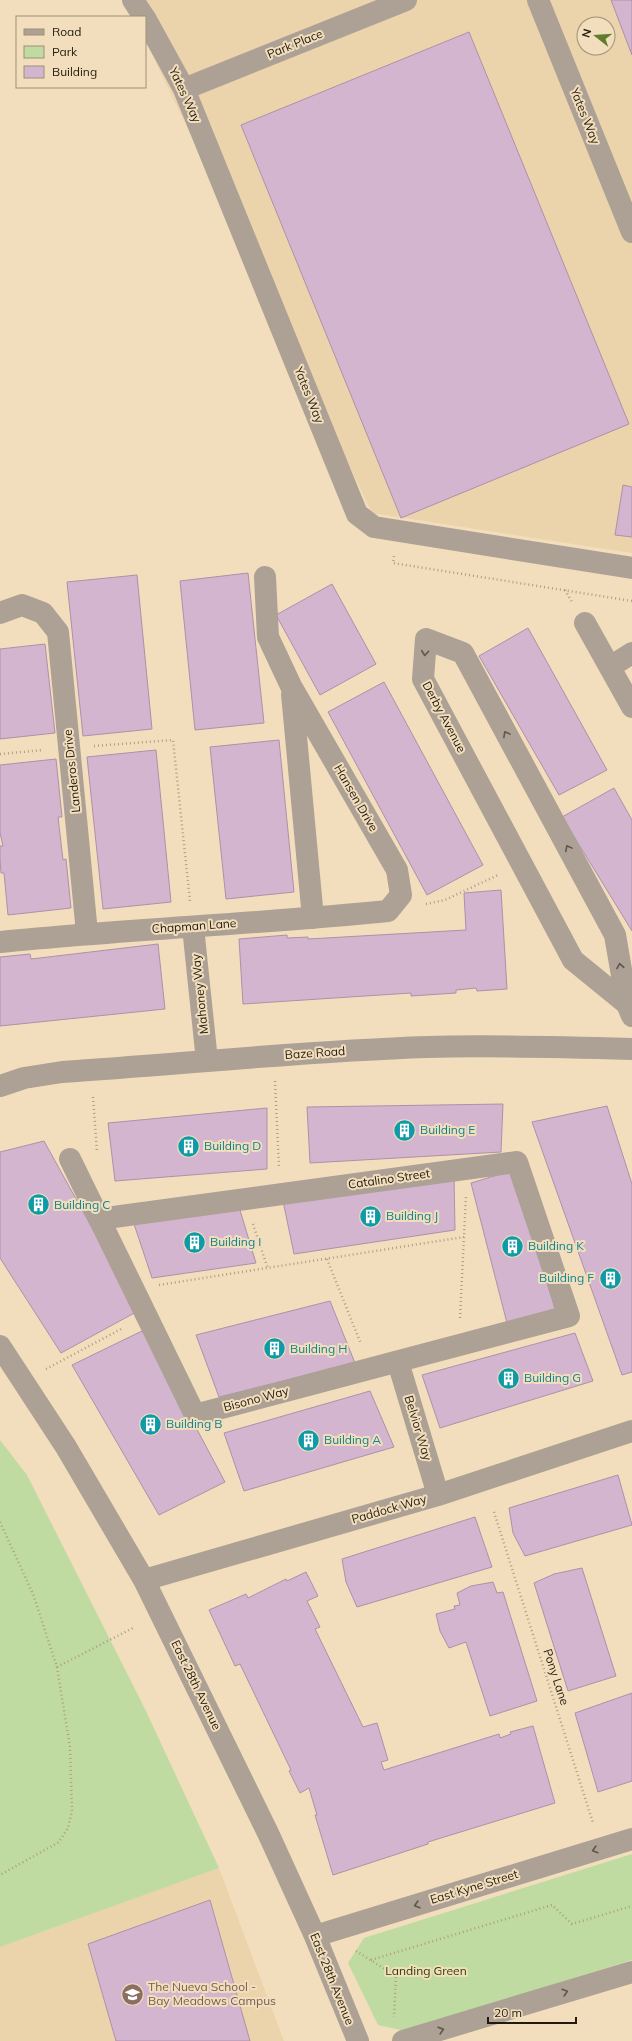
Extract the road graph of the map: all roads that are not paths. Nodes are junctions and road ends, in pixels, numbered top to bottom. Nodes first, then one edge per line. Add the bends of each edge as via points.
1 (133, 0) edge
2 (406, 0) edge
3 (538, 0) edge
4 (144, 16) edge
5 (146, 20) edge
6 (184, 89) junction
7 (632, 232) edge
8 (632, 568) edge
9 (265, 577) dead end
10 (0, 613) edge
11 (585, 623) dead end
12 (632, 653) edge
13 (610, 668) junction
14 (291, 686) junction
15 (632, 707) edge
16 (388, 911) joint
17 (313, 918) junction
18 (193, 927) junction
19 (87, 934) junction
20 (0, 942) edge
21 (630, 1010) edge
22 (632, 1049) edge
23 (207, 1062) junction
24 (0, 1086) edge
25 (70, 1159) dead end
26 (99, 1219) junction
27 (569, 1316) joint
28 (0, 1346) edge
29 (398, 1362) junction
30 (632, 1432) edge
31 (438, 1495) junction
32 (144, 1580) junction
33 (632, 1839) edge
34 (315, 1936) junction
35 (632, 1972) edge
36 (358, 2041) edge
37 (404, 2041) edge

1 - 4 street, Yates Way
2 - 6 street, Park Place
3 - 7 street, Yates Way
5 - 6 street, Yates Way
6 - 8 street, Yates Way via 357,514 374,526 398,531
9 - 14 street, Hansen Drive via 268,636
10 - 19 street, Landeros Drive via 22,605 43,613 58,632
11 - 13 street
12 - 13 street
13 - 15 street
14 - 16 street, Hansen Drive via 397,870 401,895
14 - 17 street, Hansen Drive
16 - 17 street, Chapman Lane
17 - 18 street, Chapman Lane
18 - 19 street, Chapman Lane
18 - 23 street, Mahoney Way
19 - 20 street, Chapman Lane
21 -> 21 street, Derby Avenue via 615,935 463,653 426,639 423,679 574,960
22 - 23 street, Baze Road via 427,1047
23 - 24 street, Baze Road via 62,1072 24,1078
25 - 26 street, Bisono Way
26 - 27 street, Catalino Street via 517,1162
26 - 29 street, Bisono Way via 195,1415
27 - 29 street, Bisono Way
28 - 32 street, East 28th Avenue via 66,1447
29 - 31 street, Belvior Way
30 - 31 street, Paddock Way
31 - 32 street, Paddock Way
32 - 34 street, East 28th Avenue via 228,1749
33 -> 34 street, East Kyne Street
34 - 36 street, East 28th Avenue
37 -> 35 street

